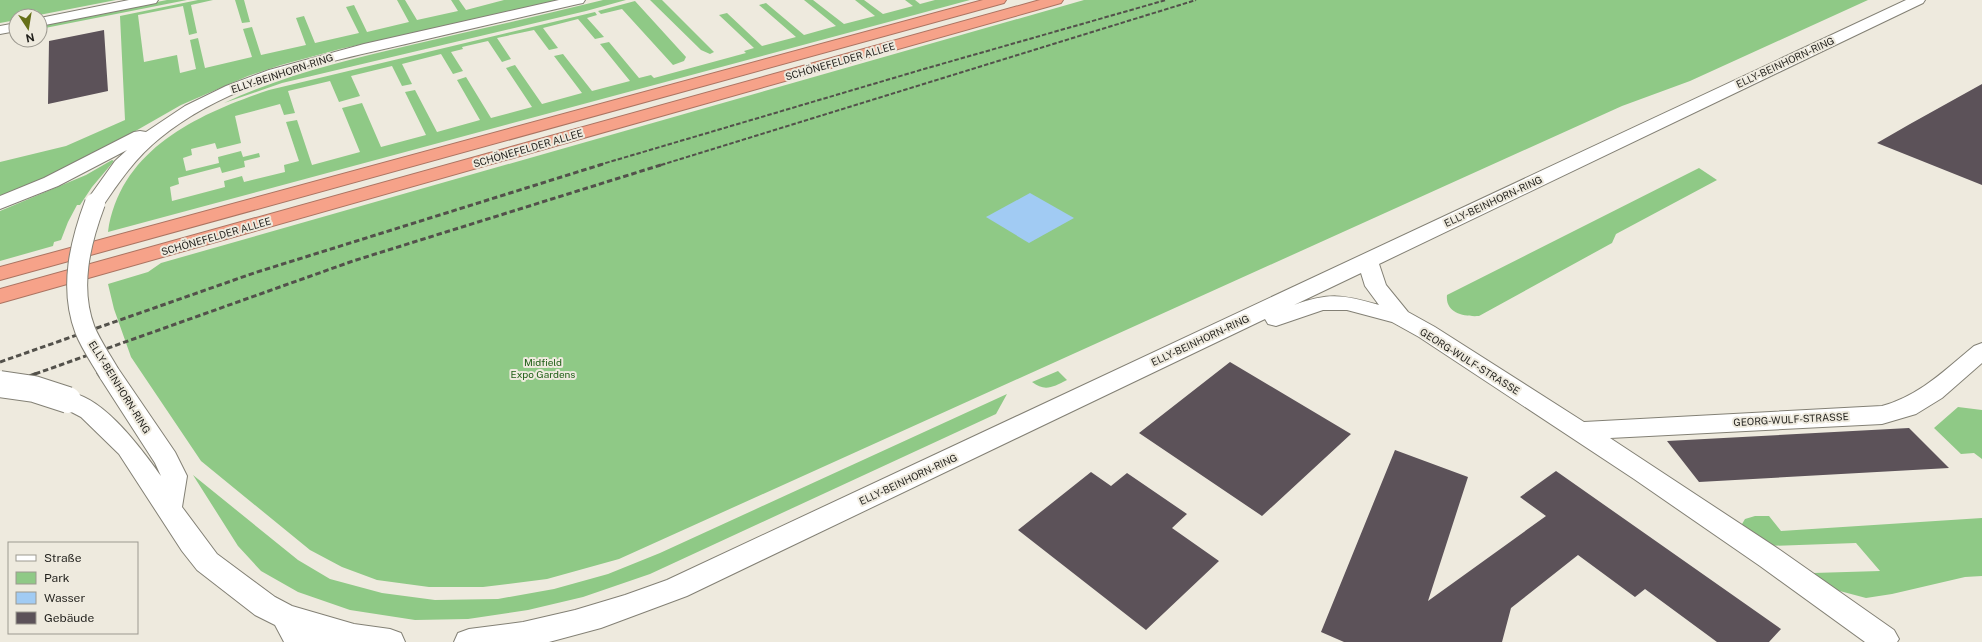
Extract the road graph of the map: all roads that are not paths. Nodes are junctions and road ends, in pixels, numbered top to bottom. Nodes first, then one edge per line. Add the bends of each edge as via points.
1 (151, 0) edge
2 (578, 0) edge
3 (999, 0) edge
4 (1056, 0) edge
5 (1918, 0) edge
6 (48, 20) edge
7 (171, 120) junction
8 (0, 203) edge
9 (1367, 261) junction
10 (0, 274) edge
11 (0, 296) edge
12 (1400, 317) junction
13 (1232, 326) junction
14 (1982, 351) edge
15 (0, 384) edge
16 (1580, 431) junction
17 (169, 508) junction
18 (285, 616) junction
19 (1884, 639) dead end
20 (497, 641) edge
21 (316, 642) edge
22 (390, 642) edge
23 (469, 642) edge

1 - 6 street
2 - 7 street, ELLY-BEINHORN-RING via 379,46 284,71 224,92
3 - 10 highway, SCHÖNEFELDER ALLEE
4 - 11 highway, SCHÖNEFELDER ALLEE
5 - 9 street, ELLY-BEINHORN-RING
7 - 8 street via 51,182
7 - 17 street, ELLY-BEINHORN-RING, bridge via 134,150 116,171 95,203 81,245 78,293 83,323 109,373 166,459 174,476
9 - 12 street via 1376,286
9 - 13 street, ELLY-BEINHORN-RING
12 - 13 street via 1347,303 1321,303 1257,326
12 - 16 street, GEORG-WULF-STRASSE
13 - 20 street, ELLY-BEINHORN-RING via 678,588 572,625
14 - 16 street, GEORG-WULF-STRASSE via 1934,392 1907,408 1882,415
15 - 17 street, bridge via 34,389 68,400 90,412 128,448
16 - 19 street, GEORG-WULF-STRASSE via 1764,554
17 - 18 street via 208,562 265,606
18 - 21 street via 295,634
18 - 22 street via 354,637
20 - 23 street, ELLY-BEINHORN-RING

